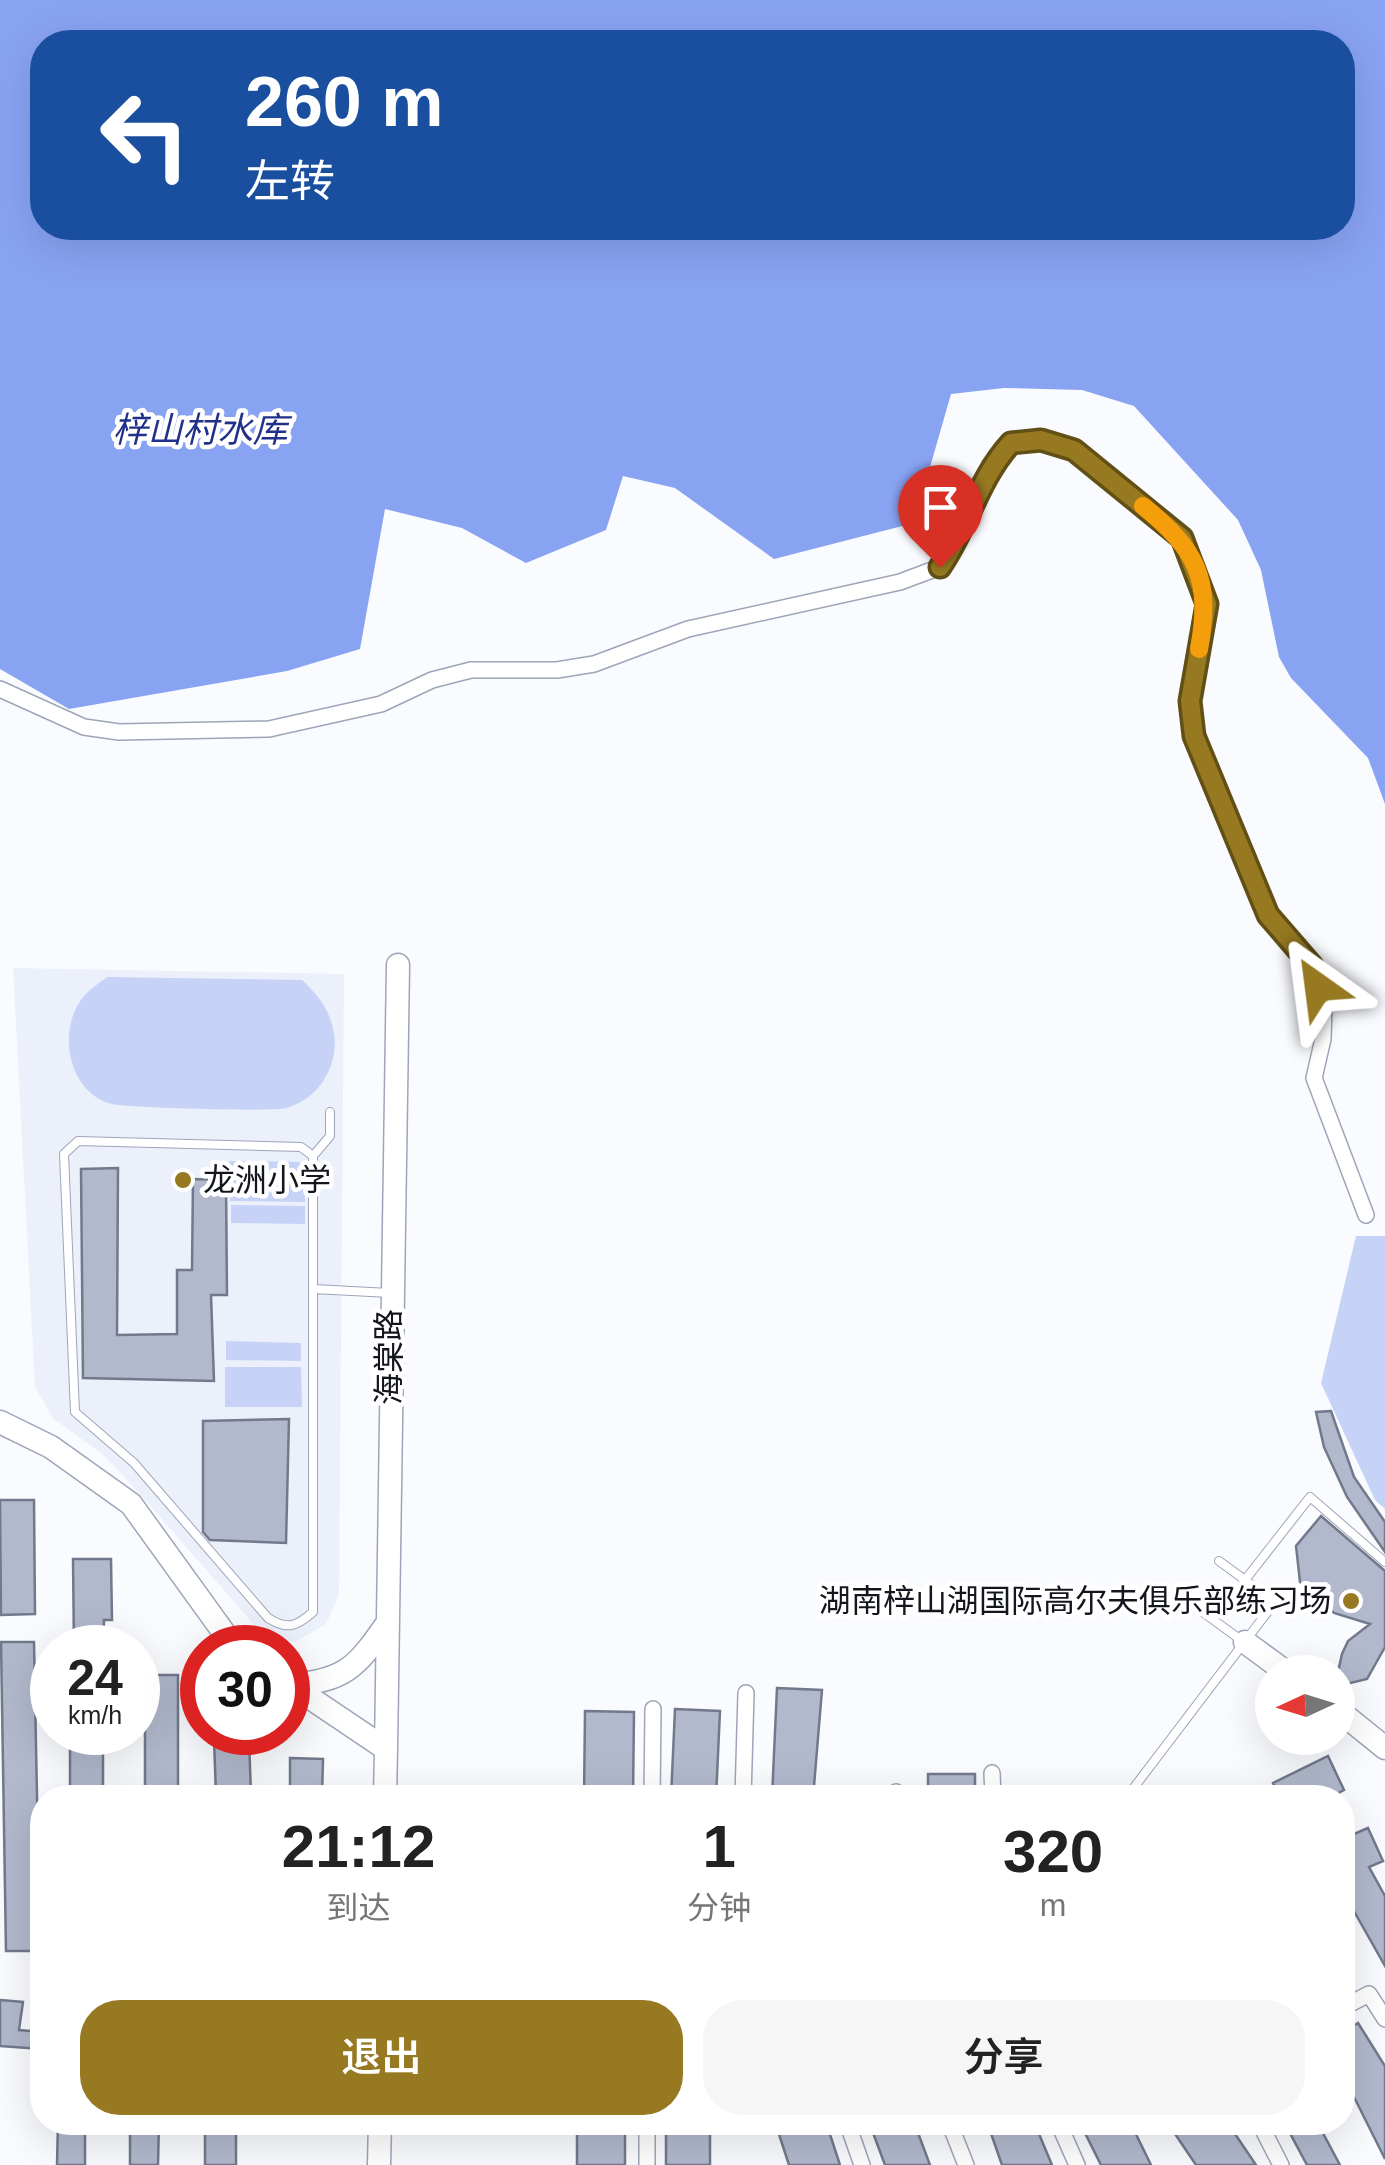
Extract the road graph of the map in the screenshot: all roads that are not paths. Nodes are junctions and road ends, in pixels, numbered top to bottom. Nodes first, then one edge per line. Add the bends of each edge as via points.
1 (0, 689) edge
2 (398, 965) dead end
3 (330, 1112) dead end
4 (313, 1156) junction
5 (1366, 1215) dead end
6 (313, 1289) junction
7 (390, 1293) junction
8 (0, 1422) edge
9 (1219, 1561) dead end
10 (1385, 1562) edge
11 (1245, 1580) junction
12 (1194, 1605) dead end
13 (387, 1623) junction
14 (218, 1625) edge
15 (1245, 1642) junction
16 (1263, 1655) edge
17 (310, 1683) edge
18 (746, 1692) dead end
19 (310, 1698) edge
20 (654, 1708) dead end
21 (1355, 1724) edge
22 (1385, 1748) edge
23 (386, 1749) junction
24 (992, 1772) dead end
25 (385, 1785) edge
26 (652, 1785) edge
27 (743, 1785) edge
28 (992, 1785) edge
29 (1136, 1785) edge
30 (1355, 2001) edge
31 (1385, 2020) edge
32 (380, 2135) edge
33 (647, 2135) edge
34 (852, 2135) edge
35 (954, 2135) edge
36 (1064, 2135) edge
37 (1265, 2135) edge
38 (379, 2165) edge
39 (647, 2165) edge
40 (862, 2165) edge
41 (966, 2165) edge
42 (1077, 2165) edge
43 (1281, 2165) edge

1 - 5 street via 84,727 269,729 381,704 471,670 594,664 688,628 900,582 940,567 990,465 1011,443 1041,440 1074,450 1182,538 1197,568 1207,604 1190,701 1194,736 1268,915 1312,966 1324,1008 1314,1078
2 - 7 street, 海棠路
3 - 4 lane via 330,1136
4 - 6 lane
4 - 6 lane via 301,1147 78,1141 64,1154 75,1412 134,1463 281,1626 297,1626 312,1612
6 - 7 lane
7 - 13 street, 海棠路
8 - 14 street via 51,1447 131,1504
9 - 11 lane
10 - 11 lane via 1310,1497
11 - 15 lane via 1275,1602
12 - 15 lane
13 - 17 street via 360,1663 328,1682
13 - 23 street, 海棠路
15 - 16 street
15 - 29 lane
18 - 27 street
19 - 23 street
20 - 26 street
21 - 22 street
23 - 25 street, 海棠路
24 - 28 street
30 - 31 street via 1369,1994
32 - 38 street
33 - 39 street
34 - 40 street
35 - 41 street
36 - 42 street
37 - 43 street

